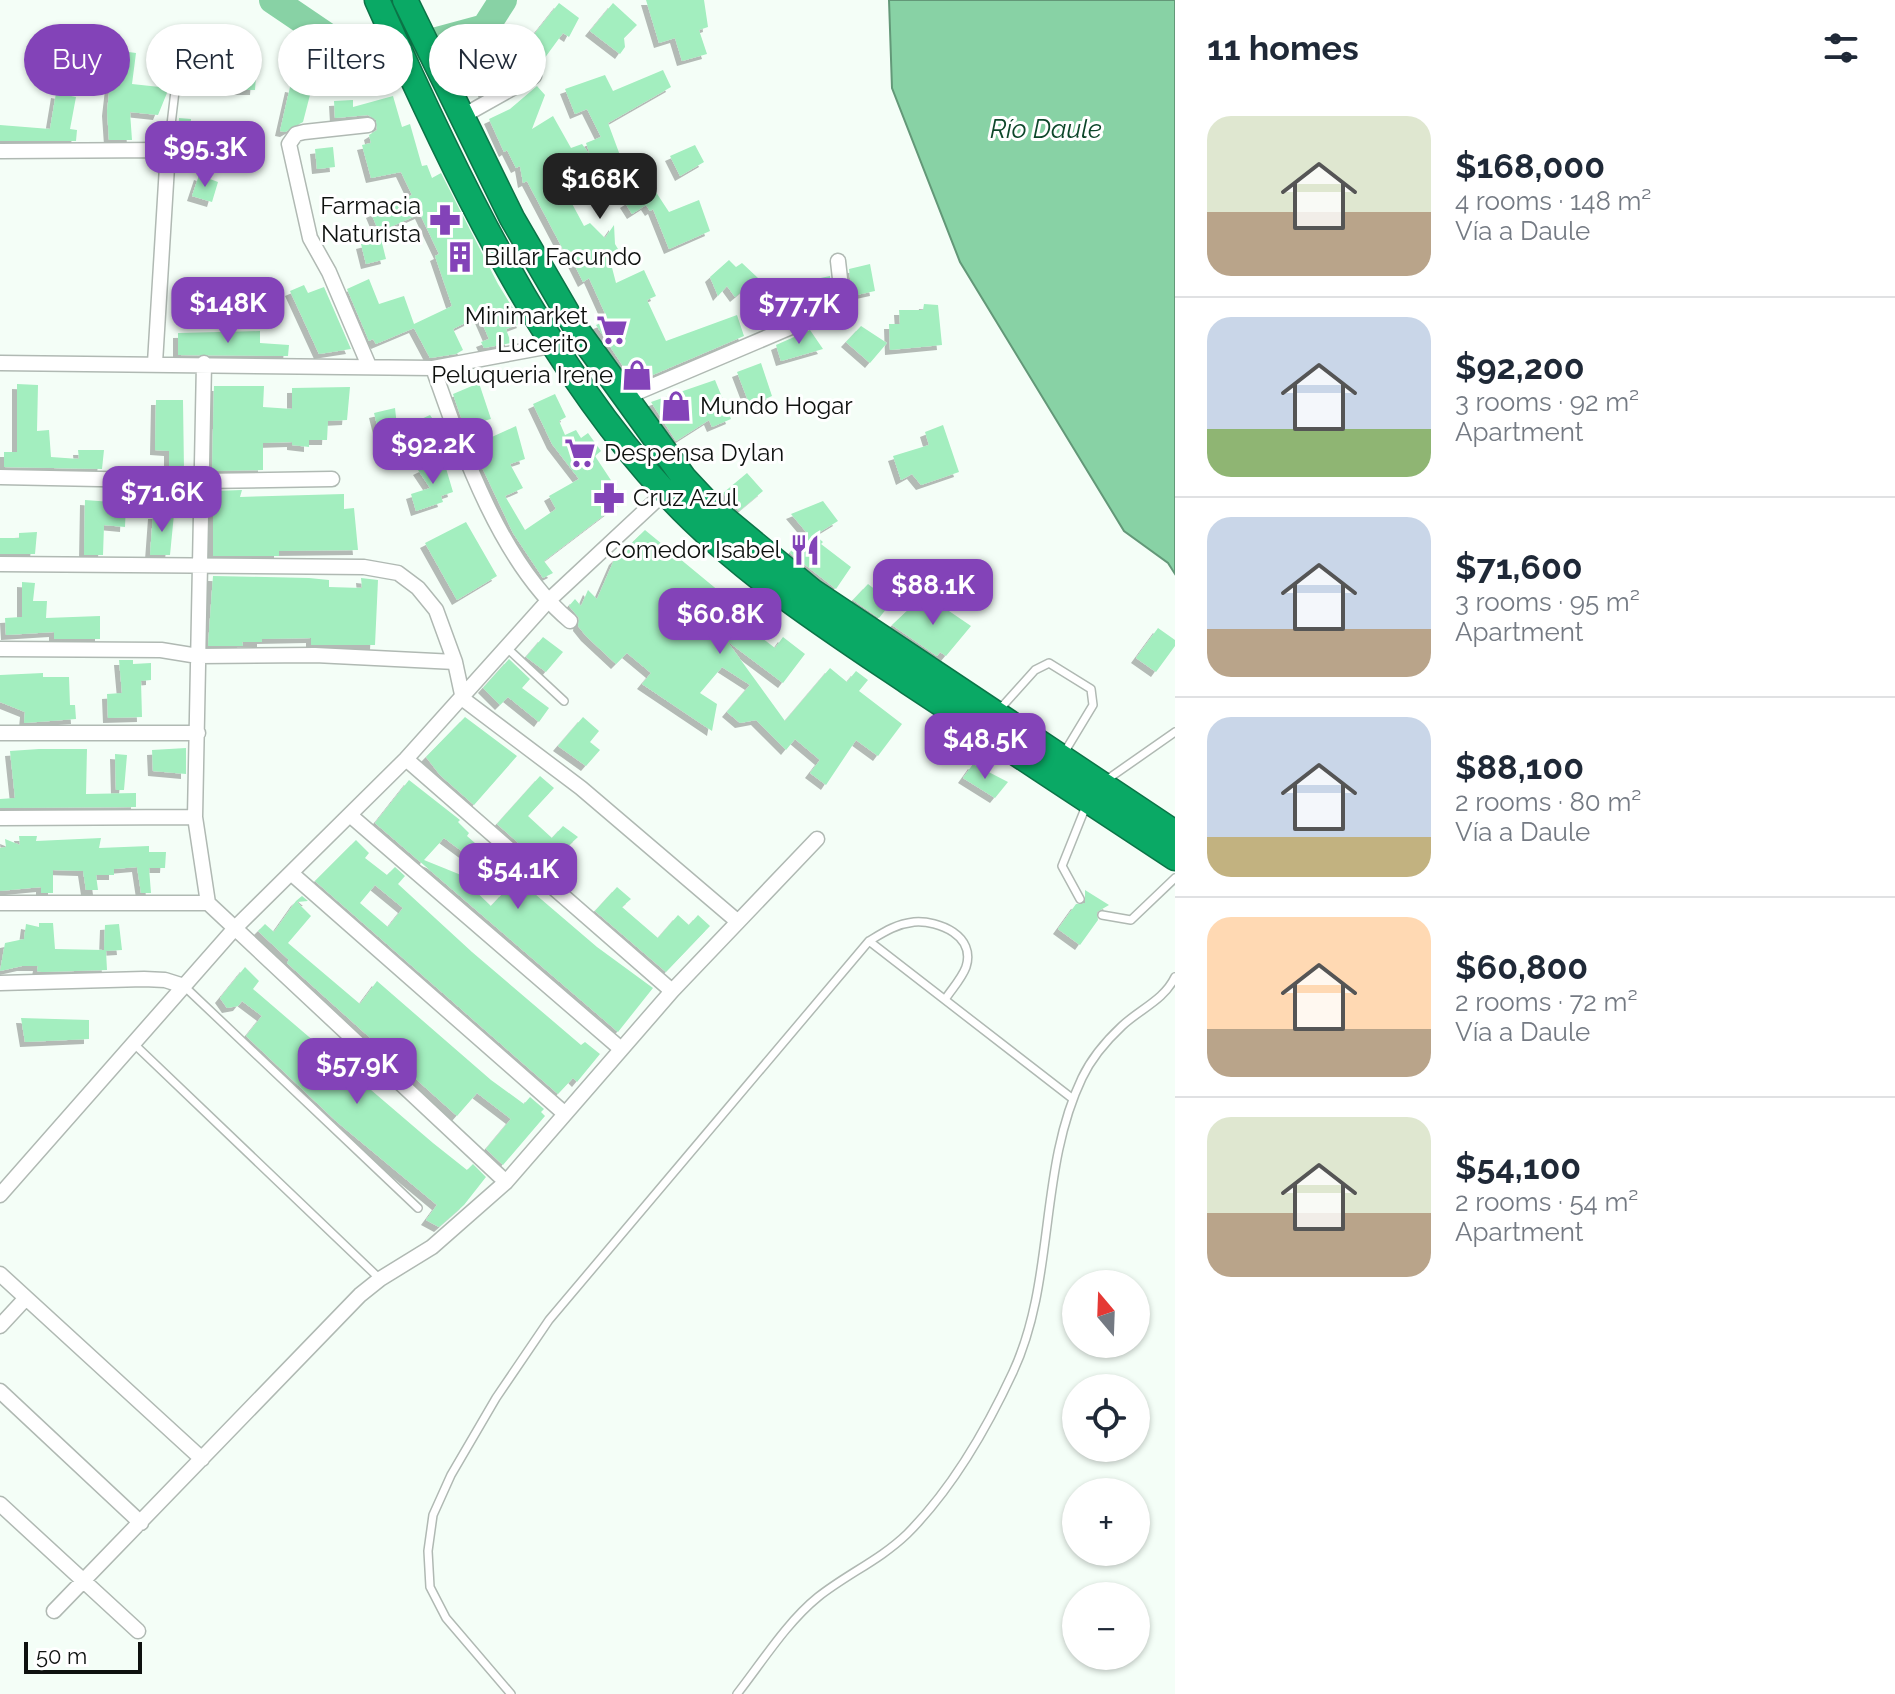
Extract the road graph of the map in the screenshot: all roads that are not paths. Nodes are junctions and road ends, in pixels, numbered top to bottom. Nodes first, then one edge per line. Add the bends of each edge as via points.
1 (405, 0) edge
2 (378, 3) edge
3 (174, 96) edge
4 (487, 96) edge
5 (457, 109) junction
6 (368, 125) dead end
7 (168, 150) junction
8 (0, 151) edge
9 (838, 261) dead end
10 (556, 345) junction
11 (0, 363) edge
12 (155, 363) junction
13 (204, 363) junction
14 (369, 366) junction
15 (433, 368) junction
16 (624, 398) junction
17 (0, 477) edge
18 (332, 479) dead end
19 (199, 481) junction
20 (665, 492) junction
21 (0, 564) edge
22 (198, 566) junction
23 (547, 602) junction
24 (570, 621) dead end
25 (507, 648) junction
26 (0, 649) edge
27 (198, 656) junction
28 (455, 662) junction
29 (463, 699) junction
30 (564, 701) dead end
31 (990, 722) junction
32 (1175, 732) edge
33 (0, 733) edge
34 (198, 733) junction
35 (406, 759) junction
36 (1056, 766) junction
37 (1094, 792) junction
38 (351, 816) junction
39 (195, 817) junction
40 (0, 818) edge
41 (817, 839) dead end
42 (1172, 844) edge
43 (291, 873) junction
44 (1175, 878) edge
45 (1080, 899) dead end
46 (0, 903) edge
47 (208, 903) junction
48 (1102, 915) dead end
49 (737, 921) junction
50 (235, 928) junction
51 (869, 941) junction
52 (1175, 977) edge
53 (0, 983) edge
54 (184, 986) junction
55 (672, 991) junction
56 (946, 998) junction
57 (133, 1043) junction
58 (621, 1049) junction
59 (1073, 1099) junction
60 (564, 1113) junction
61 (506, 1182) junction
62 (0, 1195) edge
63 (418, 1208) dead end
64 (0, 1274) edge
65 (380, 1279) junction
66 (26, 1298) junction
67 (0, 1326) edge
68 (0, 1391) edge
69 (202, 1459) junction
70 (0, 1504) edge
71 (141, 1523) junction
72 (84, 1581) junction
73 (54, 1611) dead end
74 (138, 1631) dead end
75 (511, 1694) edge
76 (737, 1694) edge

1 - 5 highway
2 - 10 highway via 488,230
3 - 7 lane
4 - 5 street
5 - 16 highway via 512,218
6 - 14 street via 304,132 289,144 310,238
7 - 8 street
7 - 12 street
9 - 16 street via 843,305
10 - 15 street
10 - 20 highway via 610,425
11 - 12 street
12 - 13 street
13 - 14 street
13 - 19 street
14 - 15 street
15 - 23 street via 500,528
16 - 31 highway via 714,510 812,591
17 - 19 street
18 - 19 street
19 - 22 street
20 - 23 street
20 - 31 highway via 795,606
21 - 22 street
22 - 27 street
22 - 28 street via 364,567 398,573 436,610
23 - 24 street
23 - 25 street
25 - 29 street
25 - 30 lane
26 - 27 street via 161,650
27 - 28 street
27 - 34 street
28 - 29 street
29 - 35 street
29 - 49 street via 581,788
31 - 36 highway
31 - 36 lane via 1035,670 1049,663 1091,689 1093,705
32 - 37 lane
33 - 34 street
34 - 39 street
35 - 38 street
35 - 55 street
36 - 37 highway
37 - 42 highway
37 - 45 lane via 1062,866
38 - 43 street
38 - 58 street
39 - 40 street
39 - 47 street
41 - 49 street
43 - 50 street
43 - 60 street
44 - 48 lane via 1131,920
46 - 47 street
47 - 50 street
49 - 55 street
50 - 54 street
50 - 61 street
51 - 56 lane
51 - 56 lane via 891,927 917,922 951,930 962,939 967,955 966,967
51 - 75 lane via 549,1320 451,1475 433,1515 430,1587 446,1618
52 - 59 lane via 1166,992 1107,1042
53 - 54 street via 144,979
54 - 57 street
54 - 63 lane
55 - 58 street
56 - 59 lane
57 - 62 street
57 - 65 lane
58 - 60 street
59 - 76 lane via 1056,1166 1030,1323 990,1413 939,1496 908,1533 876,1562 818,1597
60 - 61 street
61 - 65 street via 432,1247
64 - 66 street
65 - 69 street
66 - 67 street
66 - 69 street
68 - 71 street
69 - 71 street
70 - 72 street
71 - 72 street
72 - 73 street
72 - 74 street

